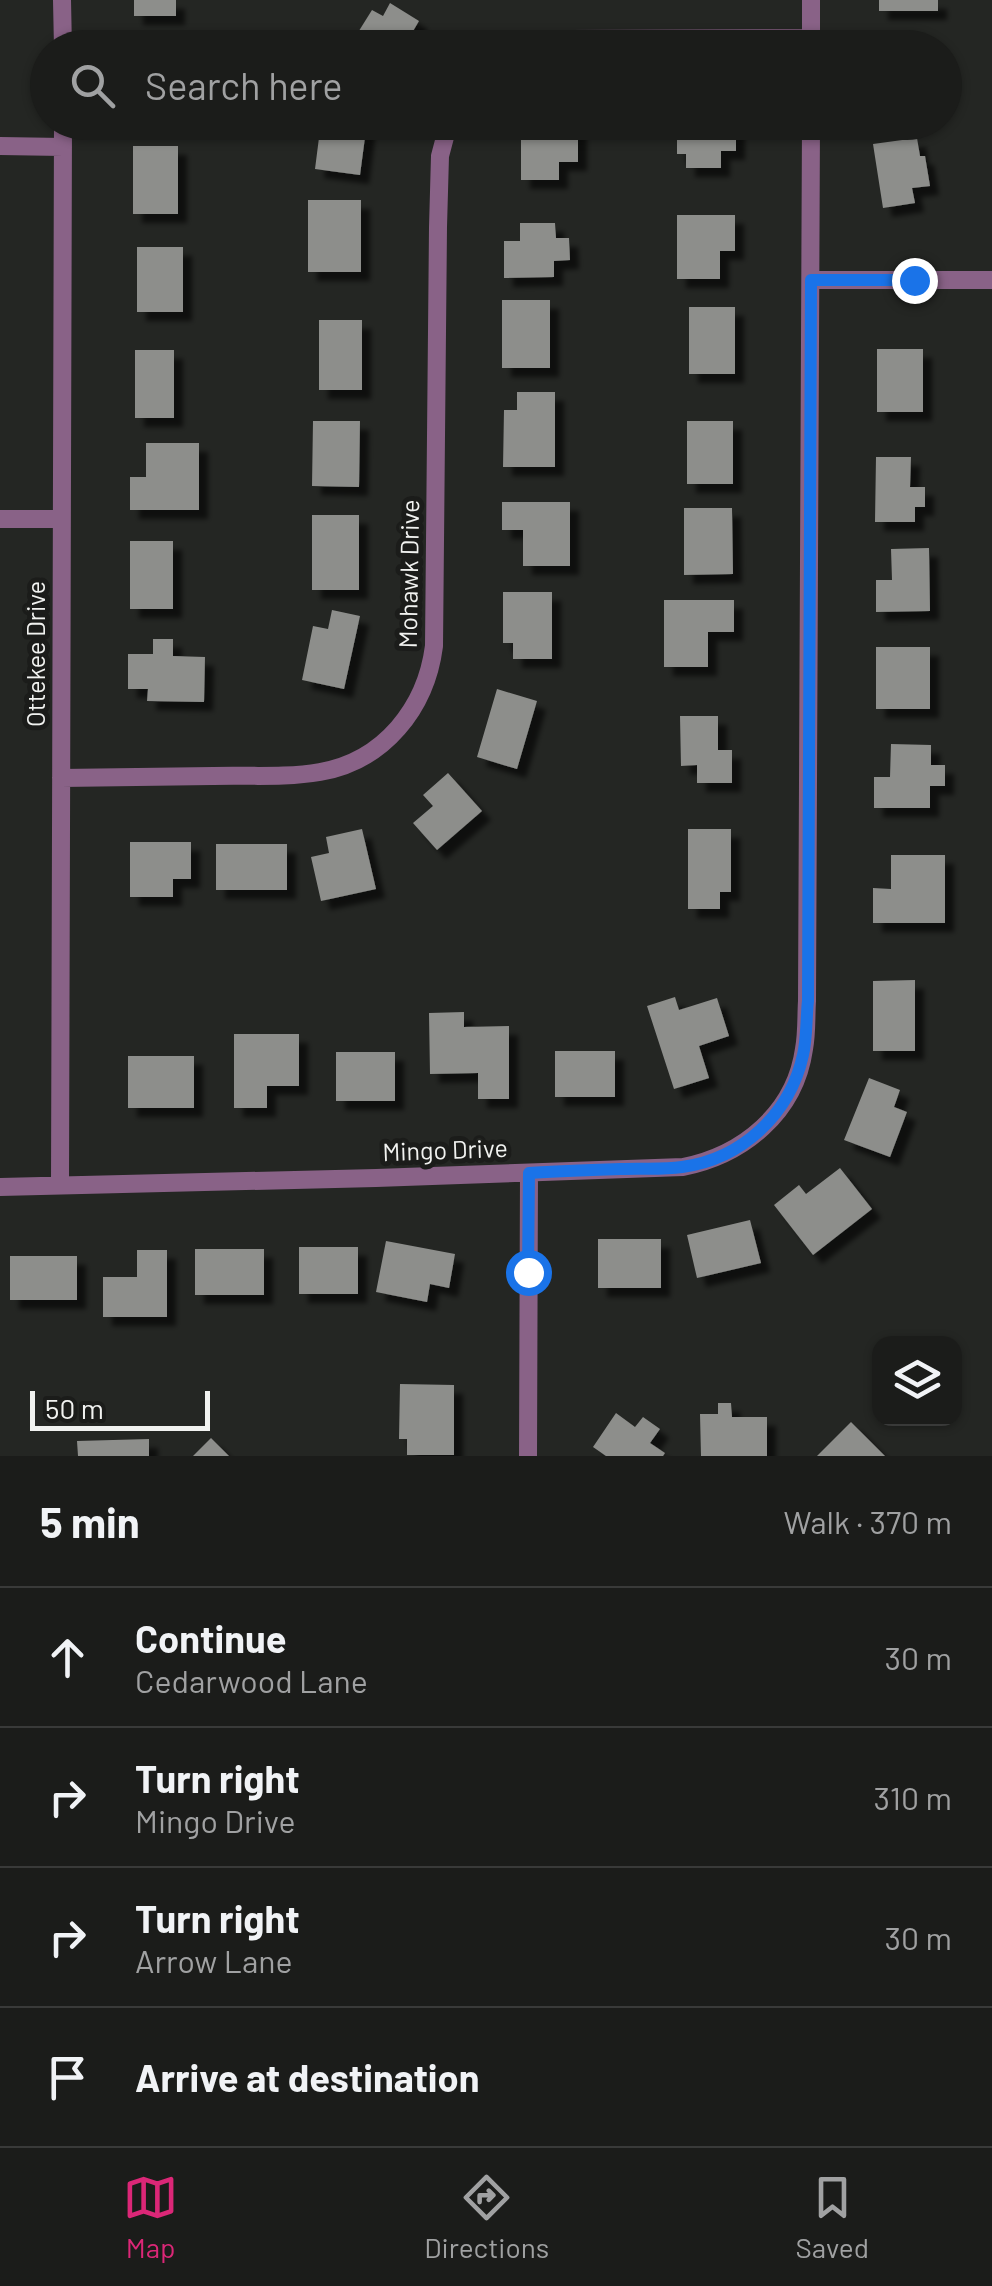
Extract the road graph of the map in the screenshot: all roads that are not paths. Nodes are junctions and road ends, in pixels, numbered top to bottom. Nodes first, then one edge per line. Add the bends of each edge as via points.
1 (62, 0) edge
2 (811, 0) edge
3 (63, 30) edge
4 (811, 30) edge
5 (63, 140) edge
6 (444, 140) edge
7 (811, 140) edge
8 (0, 146) edge
9 (63, 147) junction
10 (811, 280) junction
11 (992, 280) edge
12 (0, 519) edge
13 (61, 519) junction
14 (61, 778) junction
15 (529, 1173) junction
16 (60, 1186) junction
17 (0, 1187) edge
18 (528, 1456) edge

1 - 3 street
2 - 4 street
5 - 9 street, Ottekee Drive
6 - 14 street, Mohawk Drive via 434,646 419,700 369,754 316,773
7 - 10 street, Mingo Drive
8 - 9 street
9 - 13 street, Ottekee Drive
10 - 11 street
10 - 15 street, Mingo Drive via 808,1001 800,1067 775,1115 718,1158 664,1169
12 - 13 street
13 - 14 street, Ottekee Drive
14 - 16 street, Ottekee Drive
15 - 16 street, Mingo Drive
15 - 18 street
16 - 17 street, Mingo Drive

